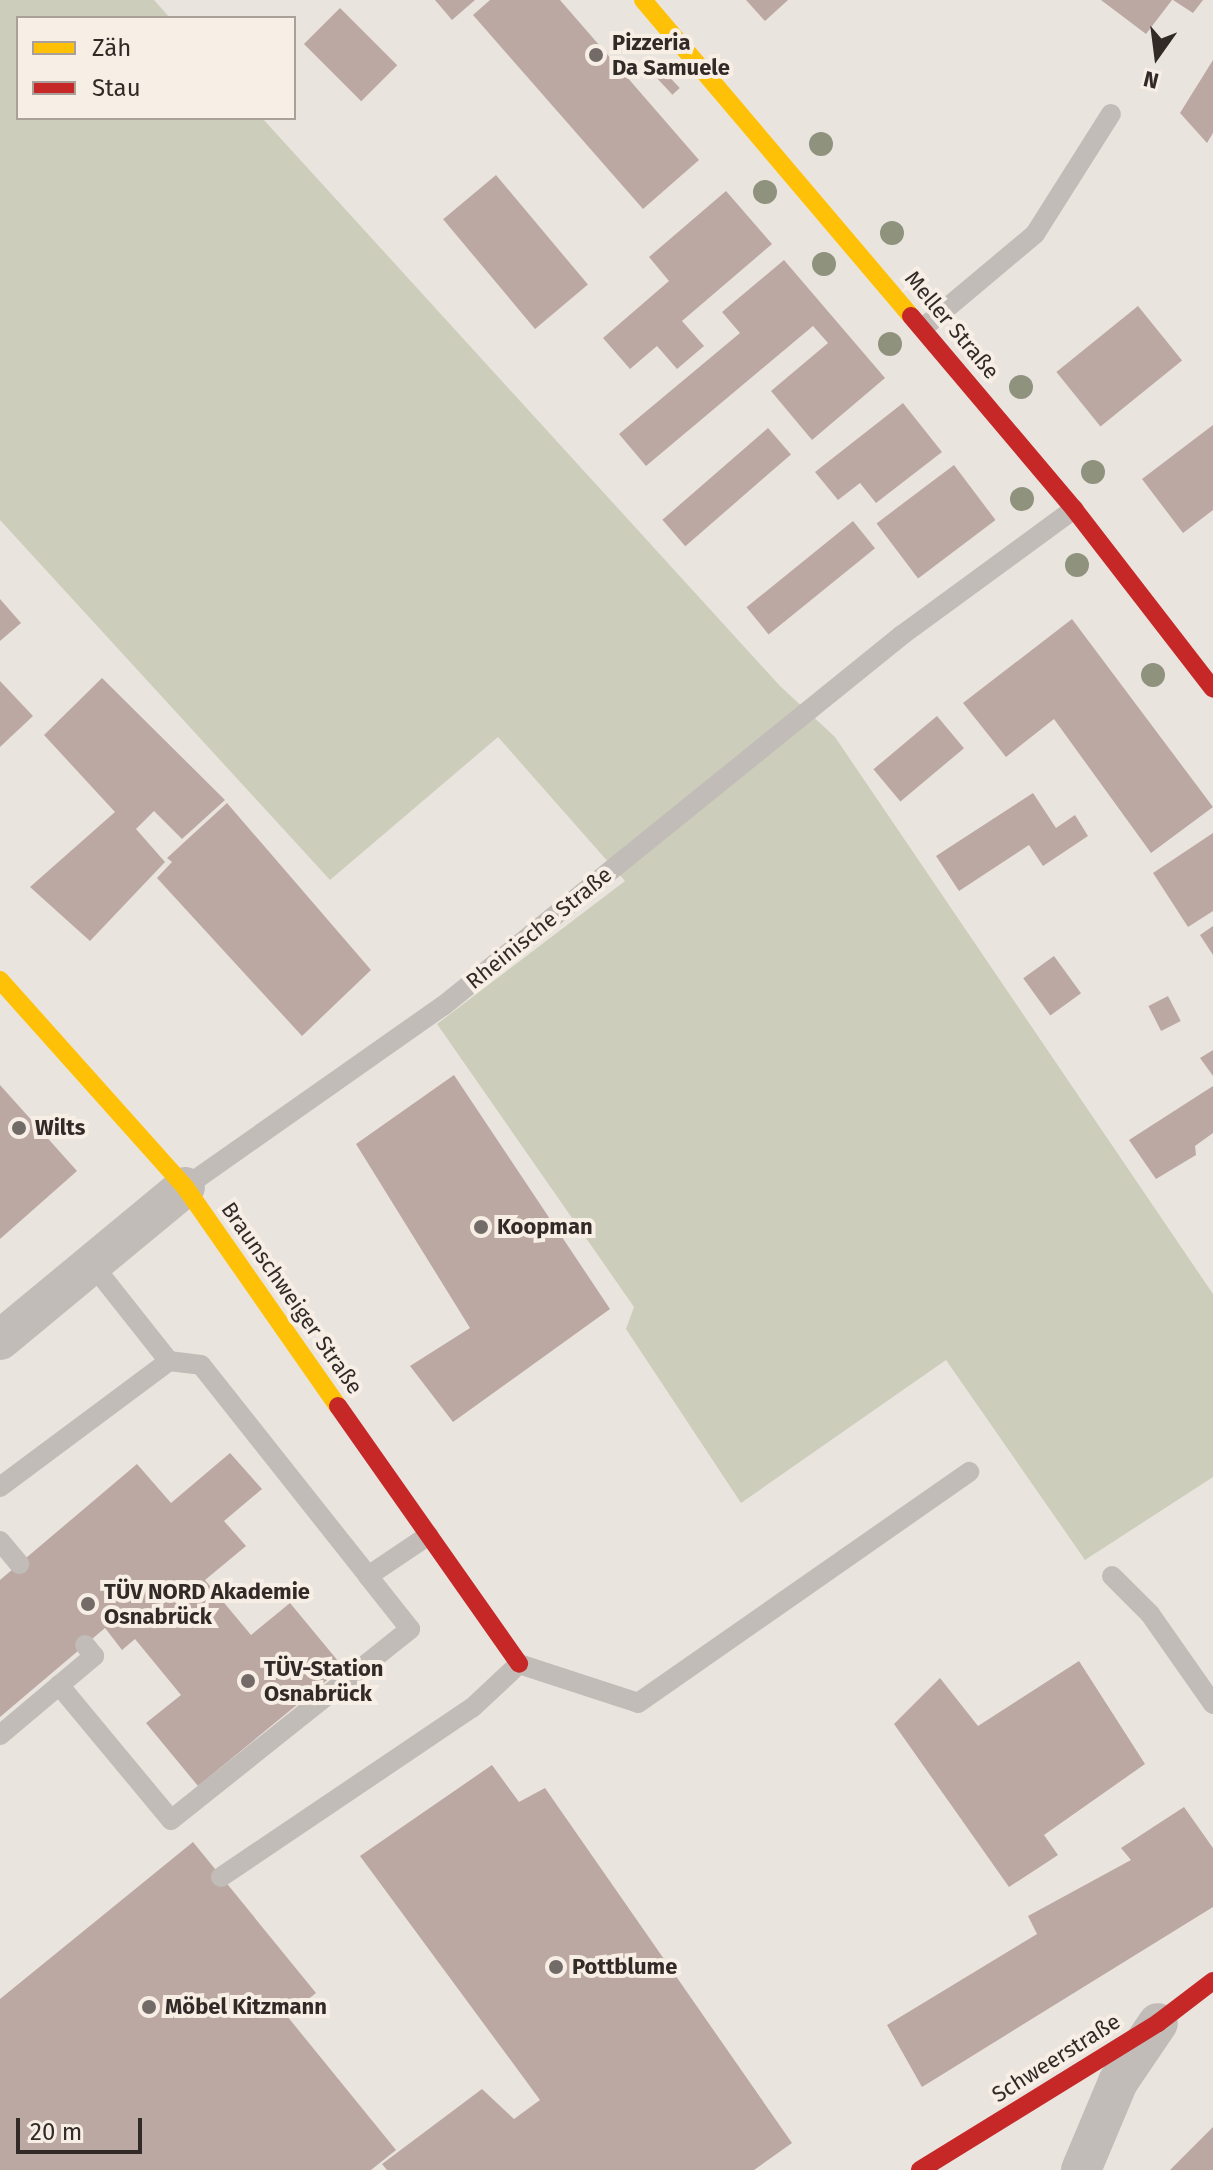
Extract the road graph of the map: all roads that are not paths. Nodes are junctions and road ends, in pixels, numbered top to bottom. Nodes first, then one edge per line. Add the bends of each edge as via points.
1 (643, 0) edge
2 (1111, 114) dead end
3 (923, 328) junction
4 (1074, 509) junction
5 (1213, 689) edge
6 (0, 980) edge
7 (185, 1187) junction
8 (92, 1264) junction
9 (0, 1340) edge
10 (169, 1361) junction
11 (969, 1472) dead end
12 (0, 1487) edge
13 (429, 1535) junction
14 (0, 1541) edge
15 (19, 1564) dead end
16 (368, 1576) junction
17 (1112, 1576) dead end
18 (85, 1645) dead end
19 (519, 1664) junction
20 (59, 1685) junction
21 (1213, 1704) edge
22 (0, 1735) edge
23 (221, 1877) dead end
24 (1213, 1981) edge
25 (1158, 2023) junction
26 (920, 2170) edge
27 (1081, 2170) edge

1 - 3 street, Meller Straße
2 - 3 lane via 1035,234
3 - 4 street, Meller Straße
4 - 5 street, Meller Straße
4 - 7 lane, Rheinische Straße via 902,635 443,1006
6 - 7 street, Braunschweiger Straße
7 - 8 street, Rheinische Straße
7 - 13 street, Braunschweiger Straße
8 - 9 street, Rheinische Straße
8 - 10 lane
10 - 12 lane
10 - 16 lane via 201,1365
11 - 19 lane via 638,1703
13 - 16 lane
13 - 19 street, Braunschweiger Straße
14 - 15 lane
16 - 20 lane via 410,1629 171,1820
17 - 21 lane via 1150,1614
18 - 20 lane via 94,1656
19 - 23 lane via 472,1708
20 - 22 lane
24 - 25 street, Schweerstraße
25 - 26 street, Schweerstraße
25 - 27 street via 1118,2082

